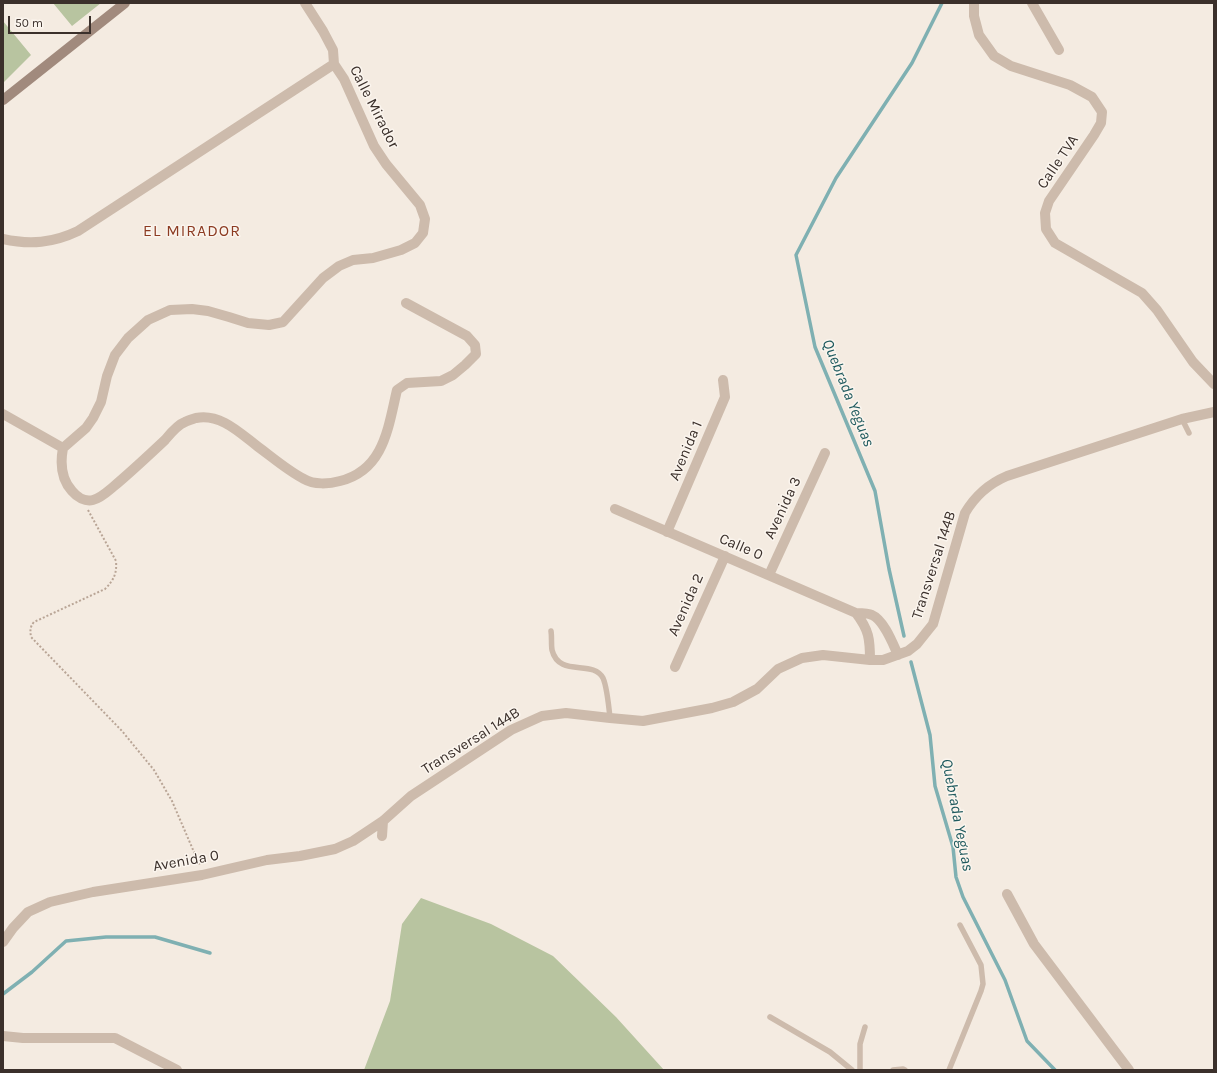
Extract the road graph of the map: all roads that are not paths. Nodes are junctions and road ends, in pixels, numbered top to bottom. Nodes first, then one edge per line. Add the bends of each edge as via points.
1 (125, 3) edge
2 (304, 3) edge
3 (974, 3) edge
4 (1032, 3) edge
5 (1060, 50) dead end
6 (334, 64) junction
7 (3, 100) edge
8 (3, 239) edge
9 (406, 304) dead end
10 (723, 380) dead end
11 (1214, 384) edge
12 (1214, 412) edge
13 (3, 414) edge
14 (1182, 419) junction
15 (1189, 433) dead end
16 (63, 448) junction
17 (825, 453) dead end
18 (614, 509) dead end
19 (667, 532) junction
20 (725, 556) junction
21 (769, 575) junction
22 (856, 613) junction
23 (551, 632) dead end
24 (898, 655) junction
25 (870, 660) junction
26 (675, 667) dead end
27 (610, 718) junction
28 (383, 821) junction
29 (382, 836) dead end
30 (1007, 894) dead end
31 (960, 925) dead end
32 (3, 942) edge
33 (770, 1017) dead end
34 (865, 1027) dead end
35 (3, 1036) edge
36 (177, 1070) edge
37 (852, 1070) edge
38 (860, 1070) edge
39 (894, 1070) edge
40 (905, 1070) edge
41 (949, 1070) edge
42 (1129, 1070) edge

1 - 7 main road
2 - 6 street, Calle Mirador via 324,31 333,50
3 - 11 street, Calle TVA via 974,16 979,35 994,56 1011,66 1070,85 1092,97 1102,112 1101,123 1094,135 1049,201 1045,213 1046,229 1052,239 1142,293 1193,362
4 - 5 street
6 - 8 street via 78,231 51,241
6 - 16 street, Calle Mirador via 344,79 374,146 420,205 425,218 423,232 415,242 401,250 374,258 353,260 340,266 323,278 283,322 269,325 248,324 208,311 192,309 170,310 148,320 128,338 115,355 101,402 93,418 86,428
9 - 16 street via 467,336 475,345 476,354 441,381 407,383 397,390 383,444 374,460 363,471 349,479 334,483 305,480 224,422 212,418 198,418 184,422 102,496 85,500 69,488 62,474
10 - 19 street, Avenida 1 via 725,397
12 - 14 street, Transversal 144B
13 - 16 street
14 - 15 lane
14 - 24 street, Transversal 144B via 1007,476 982,491 970,503 965,513 933,624 917,644
17 - 21 street, Avenida 3
18 - 19 street, Calle 0
19 - 20 street, Calle 0
20 - 21 street, Calle 0
20 - 26 street, Avenida 2
21 - 22 street, Calle 0
22 - 24 street, Calle 0 via 873,615 882,624
22 - 25 street via 865,625 870,644
23 - 27 lane via 552,650 560,663 568,667 594,670 604,679
24 - 25 street, Transversal 144B via 883,660
25 - 27 street, Transversal 144B via 822,655 802,658 778,669 757,690 732,702 643,720
27 - 28 street, Transversal 144B via 566,713 542,716 511,730 411,796
28 - 29 street
28 - 32 street, Avenida 0 via 353,841 335,849 50,902 28,912
30 - 42 street via 1034,944
31 - 41 lane via 981,965 983,984
33 - 37 lane via 830,1052
34 - 38 lane via 860,1044
35 - 36 street via 115,1038
39 - 40 lane

